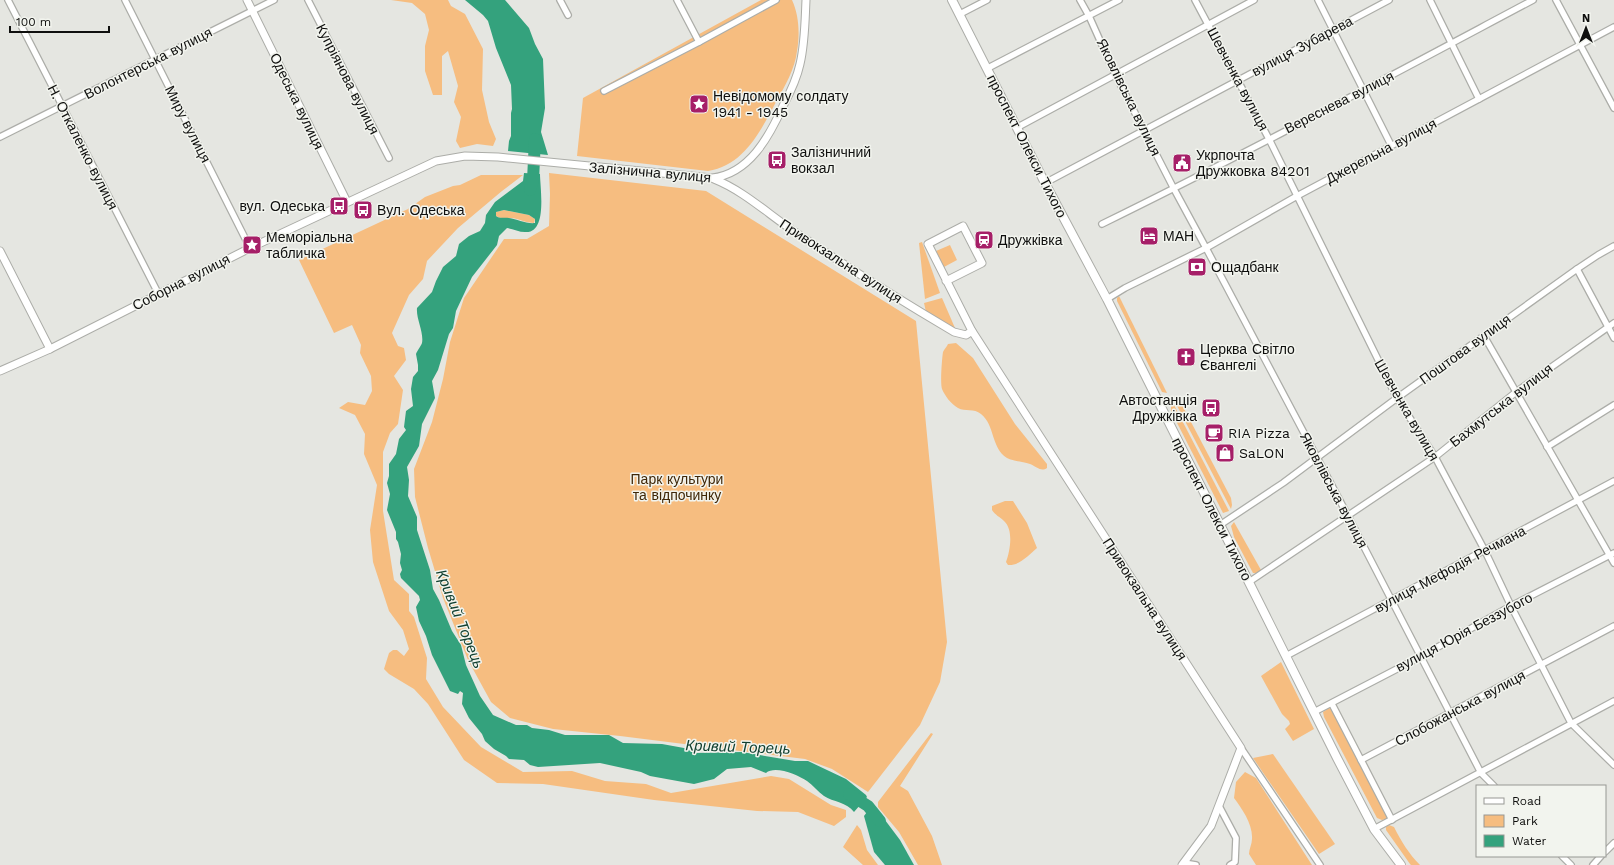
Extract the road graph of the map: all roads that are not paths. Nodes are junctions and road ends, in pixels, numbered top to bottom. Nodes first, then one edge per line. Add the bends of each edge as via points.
1 (8, 0) edge
2 (125, 0) edge
3 (247, 0) edge
4 (274, 0) edge
5 (308, 0) edge
6 (560, 0) edge
7 (677, 0) edge
8 (776, 0) edge
9 (806, 0) edge
10 (952, 0) edge
11 (987, 0) edge
12 (1080, 0) edge
13 (1118, 0) edge
14 (1195, 0) edge
15 (1254, 0) edge
16 (1318, 0) edge
17 (1389, 0) edge
18 (1430, 0) edge
19 (1533, 0) edge
20 (1556, 0) edge
21 (252, 11) junction
22 (960, 14) junction
23 (568, 15) dead end
24 (1089, 16) junction
25 (1209, 25) junction
26 (1614, 27) edge
27 (1332, 29) junction
28 (699, 42) junction
29 (1452, 43) junction
30 (1580, 45) junction
31 (155, 60) junction
32 (988, 68) junction
33 (1115, 74) junction
34 (1238, 80) junction
35 (604, 91) dead end
36 (1364, 91) junction
37 (1479, 99) junction
38 (1612, 101) edge
39 (62, 106) junction
40 (1614, 108) edge
41 (1018, 127) junction
42 (1145, 131) junction
43 (0, 137) edge
44 (1269, 139) junction
45 (1391, 145) junction
46 (498, 157) joint
47 (389, 158) dead end
48 (712, 178) junction
49 (1045, 183) junction
50 (1174, 189) junction
51 (1297, 196) junction
52 (347, 202) junction
53 (1102, 224) dead end
54 (1614, 246) edge
55 (250, 248) junction
56 (1206, 248) junction
57 (0, 251) edge
58 (1578, 269) junction
59 (946, 281) junction
60 (158, 293) junction
61 (1107, 299) junction
62 (1614, 323) edge
63 (1608, 327) junction
64 (972, 332) junction
65 (1484, 336) junction
66 (1614, 338) edge
67 (50, 349) junction
68 (0, 371) edge
69 (1516, 392) junction
70 (1397, 398) junction
71 (1614, 405) edge
72 (1547, 447) junction
73 (1317, 457) junction
74 (1435, 457) junction
75 (1614, 481) edge
76 (1578, 501) junction
77 (1348, 516) junction
78 (1220, 525) junction
79 (1485, 550) junction
80 (1612, 554) edge
81 (1614, 563) edge
82 (1249, 582) junction
83 (1391, 600) junction
84 (1511, 606) junction
85 (1614, 626) edge
86 (1286, 656) junction
87 (1420, 657) junction
88 (1541, 665) junction
89 (1614, 700) edge
90 (1332, 704) junction
91 (1314, 712) junction
92 (1450, 712) junction
93 (1571, 723) junction
94 (1241, 748) junction
95 (1361, 760) junction
96 (1614, 765) edge
97 (1481, 773) junction
98 (1493, 785) edge
99 (1219, 806) junction
100 (1392, 820) junction
101 (1374, 829) junction
102 (1614, 843) edge
103 (1606, 851) edge
104 (1563, 857) edge
105 (1600, 857) edge
106 (1183, 864) edge
107 (1196, 865) edge
108 (1230, 865) edge
109 (1320, 865) edge
110 (1401, 865) edge
111 (1571, 865) edge
112 (1593, 865) edge

1 - 39 street, Н. Откаленко вулиця
2 - 31 street, Миру вулиця
3 - 21 street, Одеська вулиця
4 - 21 street, Волонтерська вулиця
5 - 47 street, Купріянова вулиця
6 - 23 street
7 - 28 street
8 - 28 street
9 - 48 street, Залізнична вулиця via 800,64 774,126 748,161 731,173 720,178
10 - 22 main road, проспект Олекси Тихого
11 - 22 street
12 - 24 street, Яковлівська вулиця
13 - 24 street
14 - 25 street, Шевченка вулиця
15 - 25 street
16 - 27 street
17 - 27 street, вулиця Зубарева
18 - 29 street
19 - 29 street, Вереснева вулиця
20 - 30 street
21 - 31 street, Волонтерська вулиця
21 - 52 street, Одеська вулиця
22 - 32 main road, проспект Олекси Тихого
24 - 32 street
24 - 33 street, Яковлівська вулиця
25 - 33 street
25 - 34 street, Шевченка вулиця
26 - 30 street, Джерельна вулиця
27 - 34 street, вулиця Зубарева
27 - 36 street
28 - 35 street
29 - 36 street, Вереснева вулиця
29 - 37 street
30 - 37 street, Джерельна вулиця
30 - 38 street
31 - 39 street, Волонтерська вулиця
31 - 55 street, Миру вулиця
32 - 41 main road, проспект Олекси Тихого
33 - 41 street
33 - 42 street, Яковлівська вулиця
34 - 42 street, вулиця Зубарева
34 - 44 street, Шевченка вулиця
36 - 44 street, Вереснева вулиця
36 - 45 street
37 - 45 street, Джерельна вулиця
38 - 40 street
39 - 43 street, Волонтерська вулиця
39 - 60 street, Н. Откаленко вулиця
41 - 49 main road, проспект Олекси Тихого
42 - 49 street, вулиця Зубарева
42 - 50 street, Яковлівська вулиця
44 - 50 street, Вереснева вулиця
44 - 51 street, Шевченка вулиця
45 - 51 street, Джерельна вулиця
46 - 48 street, Залізнична вулиця
46 - 52 street, Соборна вулиця via 465,156 436,161
48 - 64 street, Привокзальна вулиця via 731,186 859,275 936,322 954,332 966,335
49 - 61 main road, проспект Олекси Тихого
50 - 53 street, Вереснева вулиця
50 - 56 street, Яковлівська вулиця
51 - 56 street, Джерельна вулиця
51 - 70 street, Шевченка вулиця
52 - 55 street, Соборна вулиця
54 - 58 street, Поштова вулиця
55 - 60 street, Соборна вулиця
56 - 61 street, Джерельна вулиця
56 - 73 street, Яковлівська вулиця
57 - 67 street
58 - 63 street
58 - 65 street, Поштова вулиця
59 - 59 street, Привокзальна вулиця via 982,263 963,226 928,244
59 - 64 street, Привокзальна вулиця
60 - 67 street, Соборна вулиця
61 - 78 main road, проспект Олекси Тихого
62 - 63 street, Бахмутська вулиця
63 - 66 street
63 - 69 street, Бахмутська вулиця
64 - 94 street, Привокзальна вулиця
65 - 69 street
65 - 70 street, Поштова вулиця
67 - 68 street, Соборна вулиця
69 - 72 street
69 - 74 street, Бахмутська вулиця
70 - 73 street, Поштова вулиця
70 - 74 street, Шевченка вулиця
71 - 72 street
72 - 76 street
73 - 77 street, Яковлівська вулиця
73 - 78 street, Поштова вулиця
74 - 77 street, Бахмутська вулиця
74 - 79 street, Шевченка вулиця
75 - 76 street, вулиця Мефодія Речмана
76 - 79 street, вулиця Мефодія Речмана
76 - 80 street
77 - 82 street, Бахмутська вулиця
77 - 83 street, Яковлівська вулиця
78 - 82 main road, проспект Олекси Тихого
79 - 83 street, вулиця Мефодія Речмана
79 - 84 street, Шевченка вулиця
80 - 81 street
80 - 84 street, вулиця Юрія Беззубого
82 - 86 main road, проспект Олекси Тихого
83 - 86 street, вулиця Мефодія Речмана
83 - 87 street, Яковлівська вулиця
84 - 87 street, вулиця Юрія Беззубого
84 - 88 street, Шевченка вулиця
85 - 88 street, Слобожанська вулиця
86 - 91 main road, проспект Олекси Тихого
87 - 90 street, вулиця Юрія Беззубого
87 - 92 street, Яковлівська вулиця
88 - 92 street, Слобожанська вулиця
88 - 93 street, Шевченка вулиця
89 - 93 street
90 - 91 street, вулиця Юрія Беззубого
90 - 95 street
91 - 101 main road, проспект Олекси Тихого
92 - 95 street, Слобожанська вулиця
92 - 97 street, Яковлівська вулиця
93 - 96 street, Шевченка вулиця
93 - 97 street
94 - 99 street
94 - 109 street, Привокзальна вулиця
95 - 100 street
97 - 98 street, Яковлівська вулиця
97 - 100 street
99 - 106 street via 1211,826
99 - 108 street via 1236,838 1236,862
100 - 101 street
101 - 110 main road, проспект Олекси Тихого
102 - 103 street
104 - 111 street
105 - 112 street
106 - 107 street

